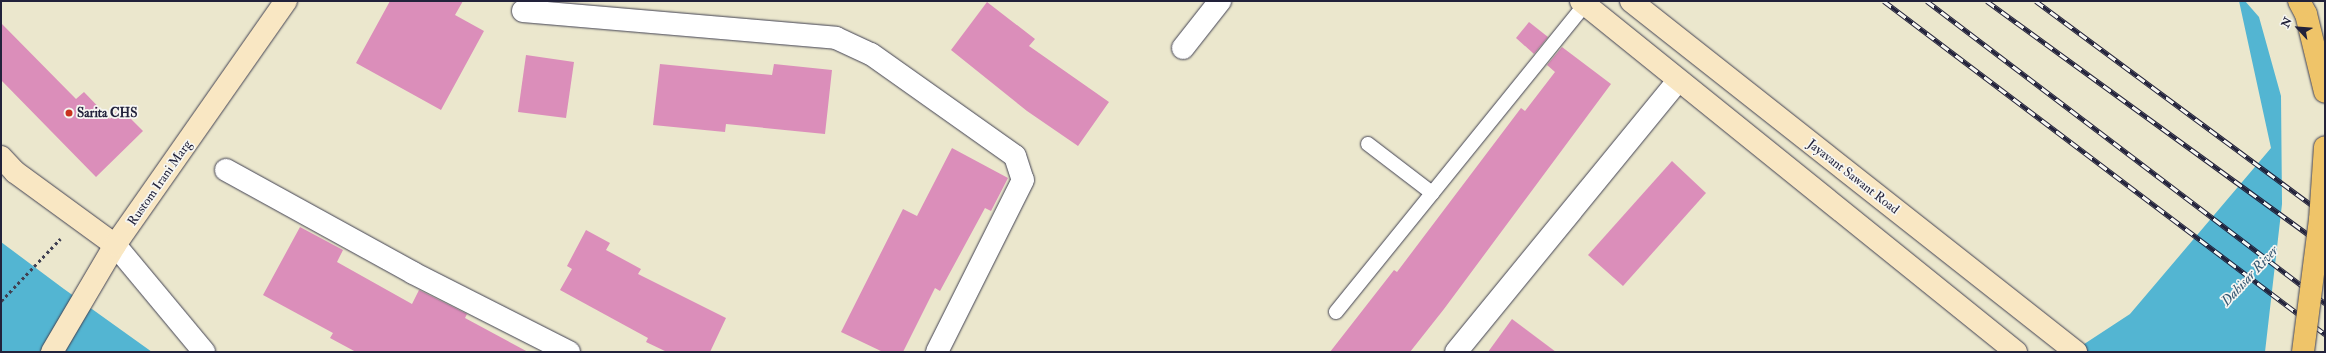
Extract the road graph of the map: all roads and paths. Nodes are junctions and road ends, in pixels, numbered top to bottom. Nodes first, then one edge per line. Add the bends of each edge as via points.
1 (286, 1) edge
2 (1220, 1) edge
3 (1631, 1) edge
4 (1583, 3) edge
5 (2298, 5) edge
6 (523, 11) dead end
7 (1183, 48) dead end
8 (1678, 81) junction
9 (2325, 92) edge
10 (1368, 144) dead end
11 (2325, 147) edge
12 (1, 157) edge
13 (226, 170) dead end
14 (1432, 193) junction
15 (115, 245) junction
16 (49, 250) dead end
17 (1, 301) edge
18 (1336, 312) dead end
19 (52, 352) edge
20 (204, 352) edge
21 (569, 352) edge
22 (937, 352) edge
23 (1456, 352) edge
24 (2016, 352) edge
25 (2076, 352) edge
26 (2303, 352) edge

1 - 15 street, Rustom Irani Marg
2 - 7 street
3 - 25 street, Jayavant Sawant Road
4 - 8 street
4 - 14 lane
5 - 9 main road
6 - 22 street via 836,38 871,54 1015,156 1023,180
8 - 23 street
8 - 24 street
10 - 14 lane
11 - 26 main road, bridge via 2320,220
12 - 15 street via 15,172
13 - 21 street via 413,273
14 - 18 lane
15 - 19 street, Rustom Irani Marg
15 - 20 street
16 - 17 path

